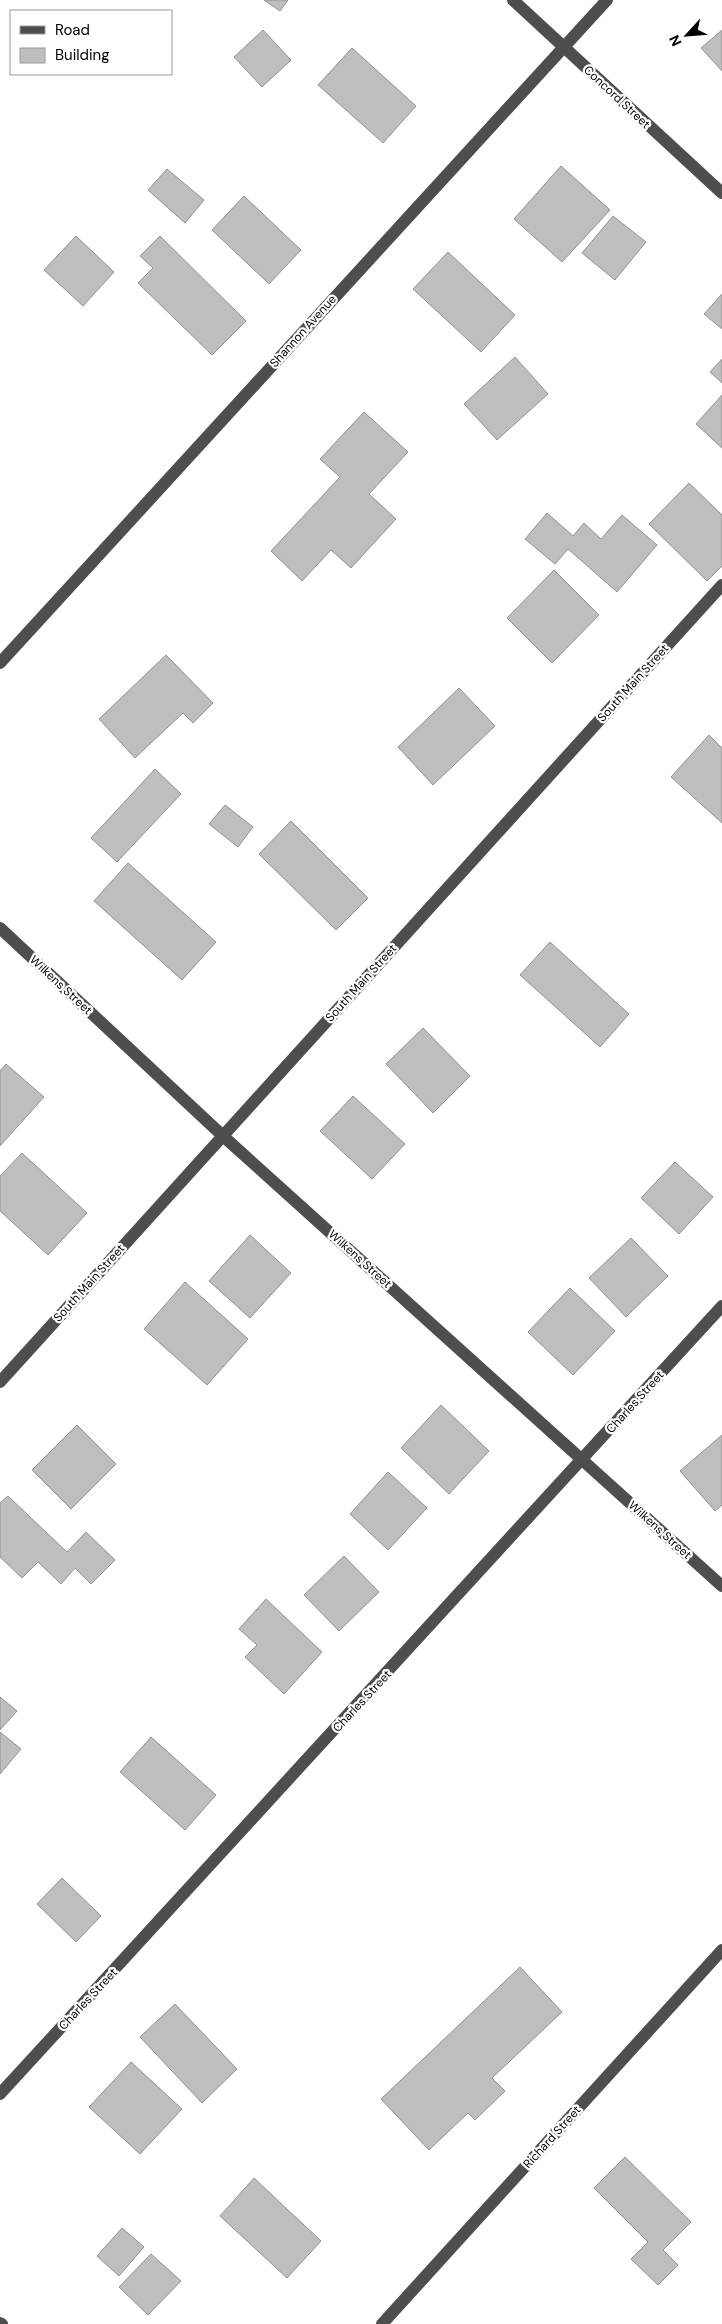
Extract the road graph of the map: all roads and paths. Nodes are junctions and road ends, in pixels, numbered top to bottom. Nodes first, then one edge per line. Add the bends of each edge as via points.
1 (513, 0) edge
2 (607, 0) edge
3 (563, 48) junction
4 (722, 193) edge
5 (722, 585) edge
6 (0, 663) edge
7 (0, 928) edge
8 (223, 1136) junction
9 (722, 1306) edge
10 (0, 1382) edge
11 (583, 1460) junction
12 (722, 1586) edge
13 (722, 1950) edge
14 (0, 2094) edge
15 (382, 2324) edge

1 - 3 street, Concord Street
2 - 3 street, Shannon Avenue
3 - 4 street, Concord Street
3 - 6 street, Shannon Avenue
5 - 8 street, South Main Street
7 - 8 street, Wilkens Street
8 - 10 street, South Main Street
8 - 11 street, Wilkens Street
9 - 11 street, Charles Street
11 - 12 street, Wilkens Street
11 - 14 street, Charles Street
13 - 15 street, Richard Street

